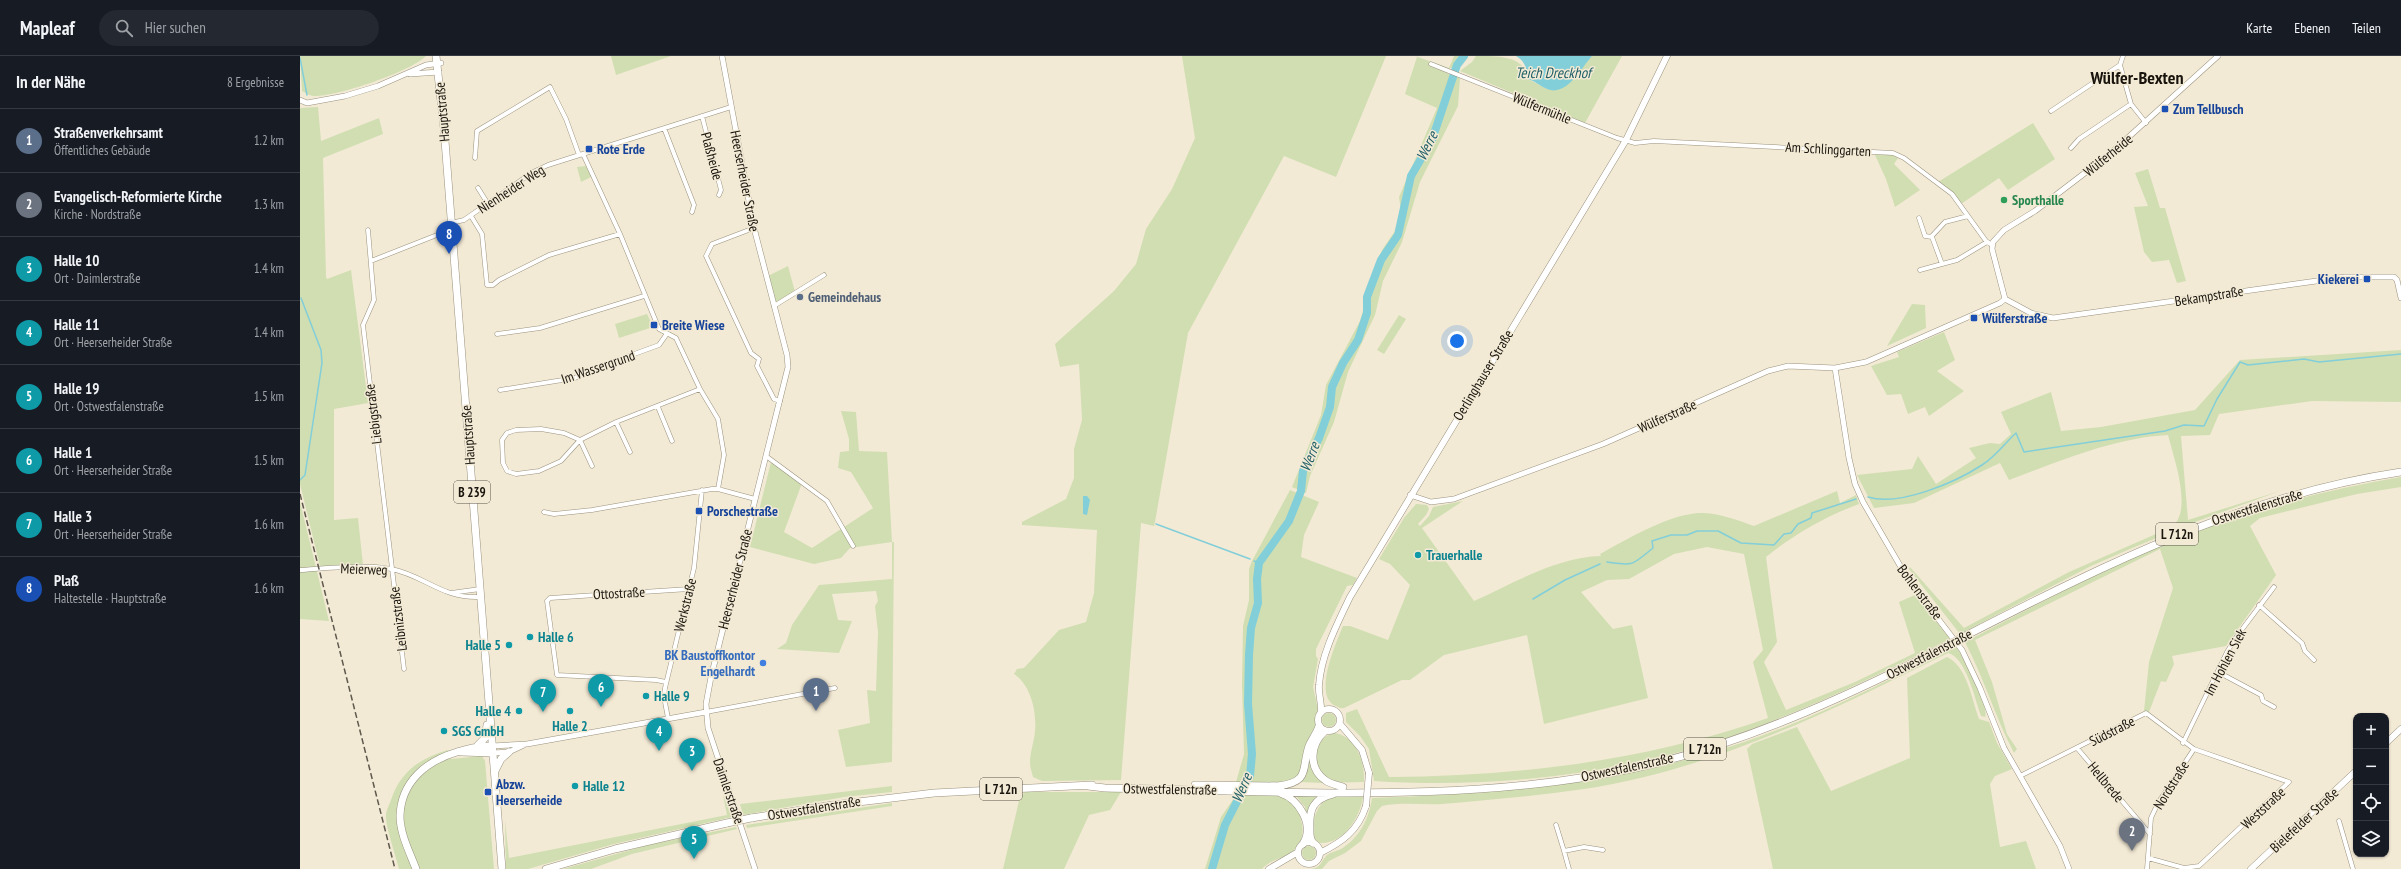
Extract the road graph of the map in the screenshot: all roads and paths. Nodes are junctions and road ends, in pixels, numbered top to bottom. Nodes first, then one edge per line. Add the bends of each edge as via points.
1 (722, 56) edge
2 (1667, 56) edge
3 (2123, 56) edge
4 (2218, 56) edge
5 (438, 60) edge
6 (1431, 64) dead end
7 (2120, 66) junction
8 (439, 72) junction
9 (407, 74) junction
10 (300, 100) edge
11 (2131, 104) junction
12 (731, 107) junction
13 (2051, 111) dead end
14 (702, 116) junction
15 (2146, 123) junction
16 (664, 128) junction
17 (1626, 140) junction
18 (2071, 148) dead end
19 (581, 155) junction
20 (475, 158) dead end
21 (478, 188) dead end
22 (719, 195) dead end
23 (488, 204) junction
24 (692, 212) dead end
25 (470, 216) junction
26 (1968, 216) junction
27 (1919, 218) dead end
28 (451, 223) junction
29 (754, 228) junction
30 (368, 230) dead end
31 (447, 231) dead end
32 (620, 234) junction
33 (1929, 237) junction
34 (1990, 244) junction
35 (371, 261) junction
36 (1942, 264) junction
37 (1920, 270) dead end
38 (824, 275) dead end
39 (2401, 276) edge
40 (2397, 280) junction
41 (644, 296) junction
42 (2401, 298) edge
43 (2005, 299) junction
44 (774, 306) junction
45 (498, 334) dead end
46 (666, 334) junction
47 (1835, 368) junction
48 (700, 389) junction
49 (500, 390) dead end
50 (780, 401) junction
51 (658, 407) junction
52 (616, 422) junction
53 (580, 440) junction
54 (672, 441) dead end
55 (630, 452) dead end
56 (766, 456) junction
57 (592, 466) dead end
58 (2401, 472) edge
59 (718, 489) junction
60 (702, 490) junction
61 (1410, 495) junction
62 (755, 499) junction
63 (544, 512) dead end
64 (853, 546) dead end
65 (392, 569) junction
66 (300, 570) edge
67 (2274, 587) dead end
68 (689, 589) junction
69 (448, 593) junction
70 (480, 593) junction
71 (2259, 605) junction
72 (2314, 660) dead end
73 (404, 668) dead end
74 (2218, 672) junction
75 (666, 682) junction
76 (835, 688) dead end
77 (1320, 700) junction
78 (2274, 707) dead end
79 (489, 709) junction
80 (1329, 709) junction
81 (706, 712) junction
82 (1321, 713) junction
83 (668, 718) junction
84 (1337, 727) junction
85 (1322, 728) junction
86 (2401, 729) edge
87 (2389, 740) edge
88 (2183, 743) junction
89 (527, 744) junction
90 (478, 746) junction
91 (2077, 748) junction
92 (2194, 749) junction
93 (492, 750) junction
94 (458, 752) junction
95 (509, 752) junction
96 (494, 773) junction
97 (2353, 774) edge
98 (2022, 775) junction
99 (1270, 788) junction
100 (1343, 789) junction
101 (2339, 820) dead end
102 (1556, 825) dead end
103 (2150, 834) junction
104 (1303, 844) junction
105 (1315, 845) junction
106 (1331, 846) junction
107 (1603, 850) dead end
108 (1564, 851) junction
109 (1298, 852) junction
110 (1320, 853) junction
111 (2148, 858) junction
112 (1300, 859) junction
113 (1286, 860) junction
114 (416, 869) edge
115 (502, 869) edge
116 (546, 869) edge
117 (755, 869) edge
118 (1269, 869) edge
119 (1569, 869) edge
120 (2069, 869) edge
121 (2147, 869) edge
122 (2252, 869) edge
123 (2353, 869) edge

1 - 12 street, Heerserheider Straße
2 - 17 main road, Oerlinghauser Straße
3 - 7 street
4 - 15 street, Wülferheide
5 - 8 main road, Hauptstraße / B 239
5 - 9 street
6 - 17 street, Wülfermühle
7 - 11 street
7 - 13 street
8 - 9 street
8 - 28 main road, Hauptstraße / B 239
9 - 10 street via 344,96 307,103
11 - 15 street
11 - 18 street via 2079,139
12 - 14 street, Nienheider Weg
12 - 29 street, Heerserheider Straße
14 - 16 street, Nienheider Weg
14 - 22 street, Plaßheide via 721,190
15 - 34 street, Wülferheide via 2041,206 2004,230
16 - 19 street, Nienheider Weg
16 - 24 street via 694,205
17 - 26 street, Am Schlinggarten via 1635,143 1654,141 1893,153 1904,158 1952,194
17 - 61 main road, Oerlinghauser Straße
19 - 20 street via 562,108 550,87 477,130
19 - 23 street, Nienheider Weg via 533,172
19 - 32 street
21 - 23 street
23 - 25 street, Nienheider Weg
25 - 28 street, Nienheider Weg via 460,222
25 - 32 street via 482,234 487,285 493,286 499,280 549,255
26 - 33 street via 1945,222
26 - 34 street, Am Schlinggarten
27 - 33 street
28 - 70 main road, Hauptstraße / B 239
29 - 44 street, Heerserheider Straße
29 - 50 street via 712,244 706,256 751,353 759,359 757,366 774,400
30 - 35 street, Liebigstraße
31 - 35 street
32 - 41 street
33 - 36 street
34 - 36 street via 1958,260
34 - 43 street
35 - 65 street, Liebigstraße via 374,300 362,325
36 - 37 street
38 - 44 street
39 - 40 street
40 - 42 street
40 - 43 street, Bekampstraße via 2388,276 2345,276 2053,318 2031,313
41 - 45 street via 540,328
41 - 46 street via 659,329
43 - 47 street, Wülferstraße via 1866,362
44 - 50 street, Heerserheider Straße via 788,361
46 - 48 street via 676,338
46 - 49 street, Im Wassergrund via 659,346 585,372 575,378
47 - 61 street, Wülferstraße via 1788,366 1768,372 1603,444 1454,499 1431,502
47 - 98 street, Bohlenstraße via 1849,458 1859,495 1909,581 1962,650 1980,688 1998,737
48 - 51 street
48 - 59 street via 718,419 722,435 724,465
50 - 56 street, Heerserheider Straße
51 - 52 street
51 - 54 street
52 - 53 street
52 - 55 street
53 - 53 street via 549,430 510,431 502,440 503,466 516,474 547,469 561,461
53 - 57 street
56 - 62 street, Heerserheider Straße
56 - 64 street via 827,501
58 - 100 main road, Ostwestfalenstraße / L 712n, bridge via 2309,490 2211,521 2096,570 1948,646 1784,722 1686,755 1556,781 1444,789
59 - 60 street
59 - 62 street
60 - 63 street via 592,510 554,514
60 - 68 street, Werkstraße via 698,548
61 - 77 main road, Oerlinghauser Straße via 1339,621 1320,676
62 - 81 street, Heerserheider Straße via 711,677
65 - 66 street, Meierweg
65 - 69 street, Meierweg
65 - 73 street, Leibnizstraße
67 - 71 street, Im Hohlen Siek
68 - 75 street, Werkstraße
68 - 75 street, Ottostraße via 550,598 547,603 557,675
69 - 70 street
69 - 70 street, Meierweg
70 - 79 main road, Hauptstraße / B 239
71 - 72 street via 2302,643 2305,651
71 - 74 street, Im Hohlen Siek via 2237,636
74 - 78 street via 2261,695 2263,701
74 - 88 street, Im Hohlen Siek
75 - 83 street, Werkstraße via 664,697
76 - 81 street
77 - 80 main road
77 - 82 main road, Oerlinghauser Straße
79 - 90 main road via 486,733
79 - 93 main road, Hauptstraße / B 239
80 - 82 main road
80 - 84 main road via 1338,714
81 - 83 street
81 - 117 street, Daimlerstraße via 710,736
82 - 85 main road via 1318,718
83 - 89 street
84 - 85 main road
84 - 106 main road, bridge via 1348,734 1362,750 1369,773 1366,806 1359,824 1351,834
85 - 99 main road, L 712n via 1310,745 1304,774 1293,783
85 - 100 main road, L 712n via 1314,747 1314,766 1326,782
86 - 87 main road
88 - 91 street, Südstraße via 2146,713
88 - 92 street, Südstraße
89 - 93 street
89 - 95 street
90 - 93 main road
90 - 94 main road
91 - 98 street, Südstraße
91 - 103 street, Hellbrede
92 - 103 street, Nordstraße via 2158,803 2151,818
92 - 111 street, Weststraße via 2289,782 2198,866 2184,868
93 - 94 main road
93 - 95 street
93 - 96 main road, Hauptstraße / B 239
94 - 114 main road via 442,757 424,768 412,780 404,796 401,823
95 - 96 main road via 500,760
96 - 115 main road, Hauptstraße / B 239
97 - 122 main road, Bielefelder Straße
98 - 120 street, Bohlenstraße via 2060,846
99 - 100 main road, Ostwestfalenstraße / L 712n
99 - 104 main road, L 712n via 1296,801 1301,809 1306,824
99 - 116 main road, Ostwestfalenstraße / L 712n, bridge via 1088,786 983,789 892,797 751,818 622,848
100 - 105 main road, L 712n via 1314,803 1309,816 1310,837
101 - 123 street
102 - 108 street
103 - 111 street, Nordstraße
104 - 105 main road
104 - 109 main road
105 - 106 main road
105 - 110 main road
106 - 110 main road
107 - 108 street via 1584,847
108 - 119 street
109 - 112 main road
109 - 113 main road
110 - 112 main road via 1316,861 1310,864
111 - 121 street, Nordstraße
112 - 113 main road
113 - 118 main road

